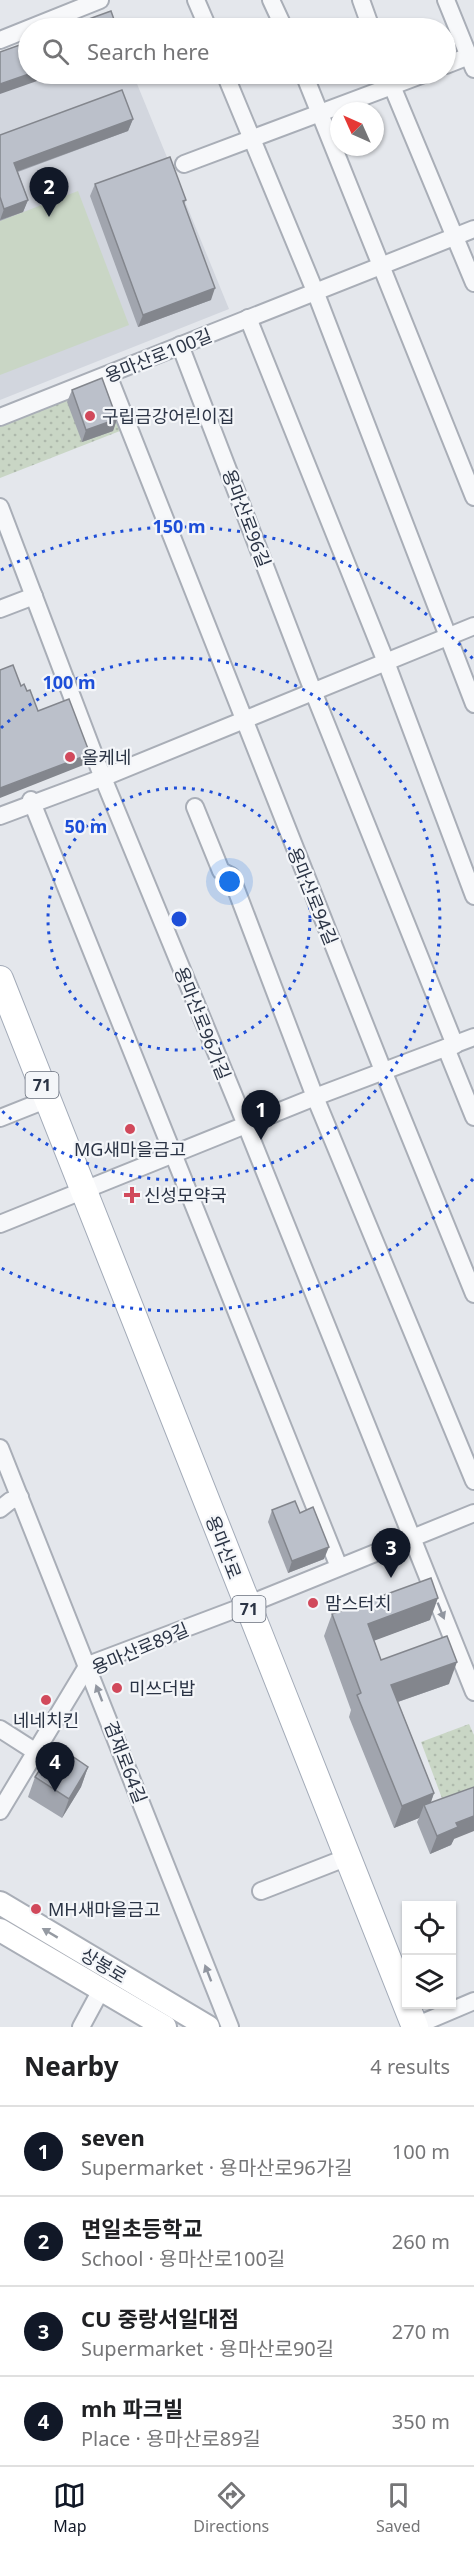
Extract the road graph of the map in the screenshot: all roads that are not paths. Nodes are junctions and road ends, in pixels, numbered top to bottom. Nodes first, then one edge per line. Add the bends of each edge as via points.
1 (100, 0) edge
2 (196, 0) edge
3 (271, 0) edge
4 (361, 0) edge
5 (446, 0) edge
6 (55, 18) edge
7 (204, 18) edge
8 (279, 18) edge
9 (367, 18) edge
10 (453, 18) edge
11 (456, 25) edge
12 (18, 33) edge
13 (0, 40) edge
14 (471, 63) edge
15 (456, 64) edge
16 (229, 84) edge
17 (308, 84) edge
18 (380, 84) edge
19 (391, 84) edge
20 (321, 112) junction
21 (251, 139) junction
22 (184, 164) dead end
23 (474, 229) edge
24 (456, 236) junction
25 (381, 266) junction
26 (474, 283) edge
27 (315, 291) junction
28 (248, 318) junction
29 (180, 345) junction
30 (108, 375) junction
31 (0, 417) edge
32 (474, 496) edge
33 (0, 507) edge
34 (34, 596) junction
35 (0, 609) edge
36 (474, 626) edge
37 (448, 637) junction
38 (386, 662) junction
39 (313, 691) junction
40 (474, 704) edge
41 (243, 719) junction
42 (102, 778) junction
43 (32, 802) junction
44 (195, 807) dead end
45 (0, 816) edge
46 (474, 897) edge
47 (0, 979) edge
48 (474, 1037) edge
49 (451, 1046) junction
50 (384, 1073) junction
51 (315, 1097) junction
52 (48, 1099) junction
53 (0, 1118) edge
54 (474, 1118) edge
55 (246, 1125) junction
56 (175, 1153) junction
57 (84, 1191) junction
58 (0, 1224) edge
59 (474, 1293) edge
60 (0, 1448) edge
61 (474, 1481) edge
62 (20, 1497) junction
63 (0, 1509) edge
64 (474, 1513) edge
65 (411, 1538) junction
66 (339, 1567) junction
67 (247, 1605) junction
68 (88, 1665) junction
69 (474, 1692) edge
70 (0, 1730) edge
71 (36, 1752) junction
72 (0, 1811) edge
73 (348, 1857) junction
74 (261, 1891) dead end
75 (0, 1903) edge
76 (0, 1930) edge
77 (100, 1990) junction
78 (474, 2001) edge
79 (81, 2027) edge
80 (165, 2027) edge
81 (208, 2027) edge
82 (230, 2027) edge
83 (415, 2027) edge

1 - 6 street
2 - 7 street
3 - 8 street
4 - 9 street
5 - 10 street
11 - 14 street
12 - 13 street
14 - 15 street
16 - 21 street
17 - 20 street
18 - 20 street
19 - 24 street
20 - 21 street
20 - 25 street
21 - 22 street
21 - 27 street
23 - 24 street, 용마산로100길
24 - 25 street, 용마산로100길
24 - 26 street
25 - 27 street, 용마산로100길
25 - 32 street
27 - 28 street, 용마산로100길
27 - 37 street
28 - 29 street, 용마산로100길
28 - 38 street
29 - 30 street, 용마산로100길
29 - 39 street, 용마산로96길
30 - 31 street, 용마산로100길
30 - 41 street
33 - 34 street, 용마산로96가길
34 - 35 street
34 - 42 street, 용마산로96가길
36 - 37 street
37 - 38 street
37 - 40 street
38 - 39 street
38 - 46 street
39 - 41 street
39 - 49 street
41 - 42 street
41 - 50 street, 용마산로94길
42 - 43 street
42 - 55 street, 용마산로96가길
43 - 45 street
43 - 56 street
44 - 51 street via 221,871 231,876
47 - 52 main road, 용마산로 / 71
48 - 49 street
49 - 50 street
49 - 54 street
50 - 51 street
50 - 59 street, 용마산로94길
51 - 55 street
51 - 61 street
52 - 53 street
52 - 57 main road, 용마산로 / 71
55 - 56 street
55 - 65 street, 용마산로96가길
56 - 57 street
56 - 66 street
57 - 58 street
57 - 67 main road, 용마산로 / 71
60 - 62 street, 겸재로64길
62 - 63 street
62 - 68 street, 겸재로64길
64 - 65 street, 용마산로89길
65 - 66 street, 용마산로89길
65 -> 69 street, 용마산로96가길
66 - 67 street, 용마산로89길
67 - 68 street, 용마산로89길
67 - 73 main road, 용마산로 / 71
68 - 71 street, 용마산로89길
82 -> 68 street, 겸재로64길
70 - 71 street
71 - 72 street, 용마산로89길
73 - 74 street
73 - 83 main road, 용마산로 / 71
81 -> 75 main road, 상봉로
76 - 77 main road, 상봉로
77 - 79 street
77 - 80 main road, 상봉로
78 - 83 street

